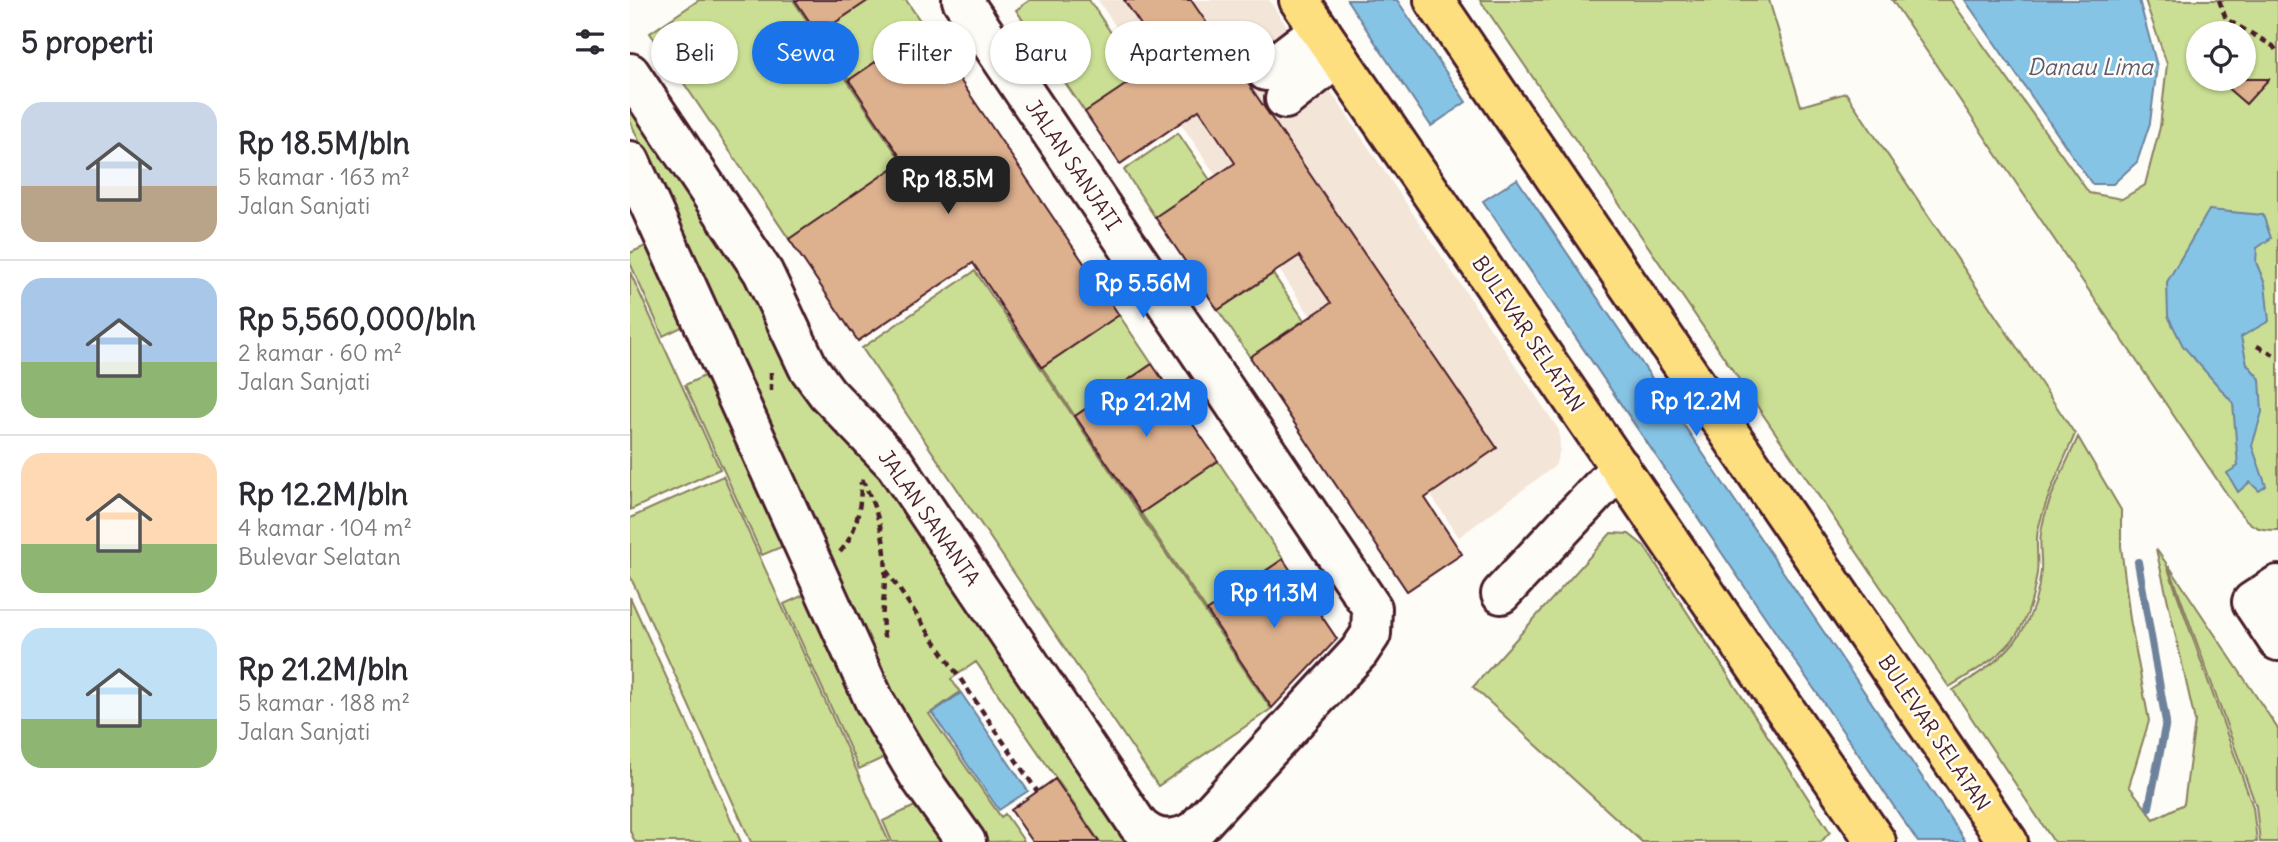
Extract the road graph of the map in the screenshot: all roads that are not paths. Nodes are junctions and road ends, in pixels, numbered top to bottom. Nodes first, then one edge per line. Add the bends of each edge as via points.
1 (962, 0) edge
2 (1299, 0) edge
3 (1434, 0) edge
4 (1331, 46) junction
5 (630, 73) edge
6 (1276, 85) dead end
7 (630, 161) edge
8 (1620, 467) junction
9 (1501, 594) dead end
10 (2265, 594) edge
11 (2278, 641) edge
12 (1138, 825) joint
13 (966, 842) edge
14 (1876, 842) edge
15 (2008, 842) edge

1 - 12 street, JALAN SANJATI via 1372,608 1371,634 1359,652 1195,830 1181,839 1164,841
2 - 4 main road, BULEVAR SELATAN
3 - 15 main road, BULEVAR SELATAN
4 - 6 street via 1323,69
4 - 8 main road, BULEVAR SELATAN
5 - 12 street, JALAN SANANTA via 763,272 808,367 895,464
7 - 13 street via 875,702
8 - 9 street
8 - 14 main road, BULEVAR SELATAN
10 - 11 street

